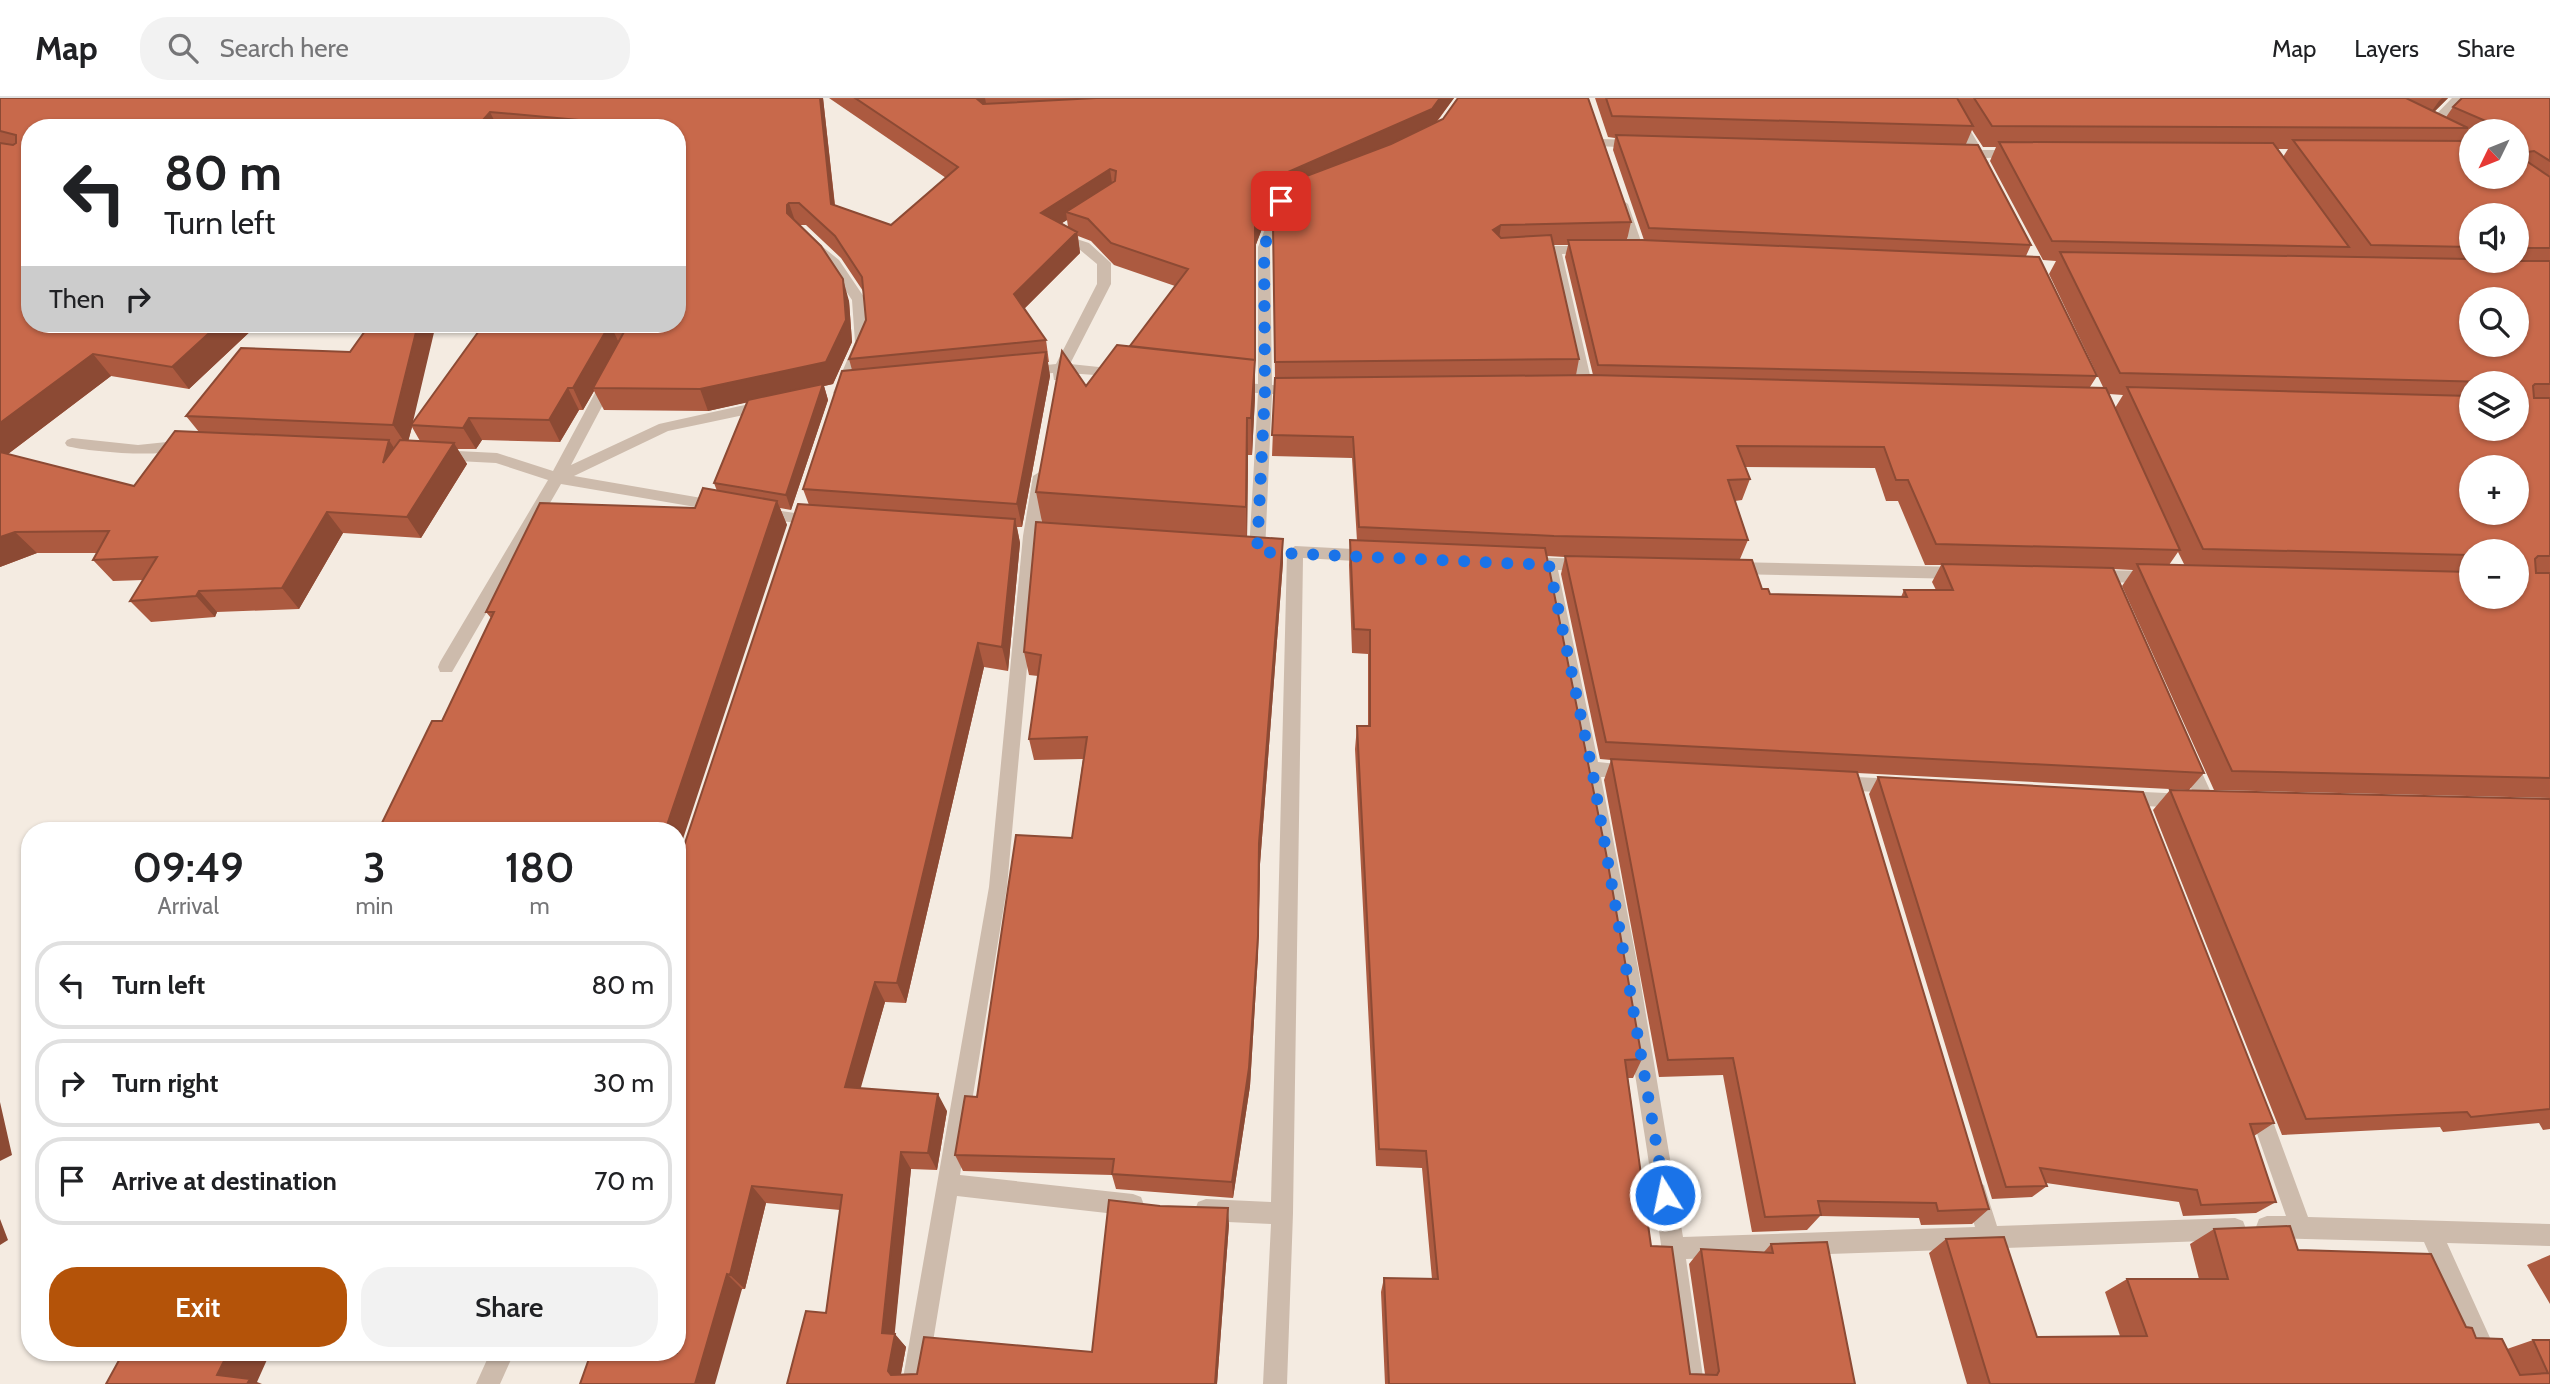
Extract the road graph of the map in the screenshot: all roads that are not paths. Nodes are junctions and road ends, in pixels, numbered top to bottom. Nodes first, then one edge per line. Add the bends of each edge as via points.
1 (1945, 98) edge
2 (2458, 98) edge
3 (2415, 124) edge
4 (1601, 144) edge
5 (1655, 145) edge
6 (1952, 153) edge
7 (1979, 154) junction
8 (2034, 155) edge
9 (1992, 179) edge
10 (1320, 186) edge
11 (1618, 191) edge
12 (1073, 222) edge
13 (800, 230) edge
14 (1597, 250) edge
15 (1638, 250) edge
16 (618, 362) edge
17 (1060, 368) junction
18 (1006, 373) edge
19 (1129, 376) edge
20 (1224, 386) edge
21 (1586, 388) edge
22 (1307, 390) edge
23 (1265, 391) junction
24 (1056, 394) edge
25 (787, 401) edge
26 (833, 415) edge
27 (72, 443) dead end
28 (200, 445) edge
29 (419, 454) edge
30 (1044, 458) edge
31 (556, 478) junction
32 (828, 522) edge
33 (1269, 551) junction
34 (1388, 556) edge
35 (1509, 563) edge
36 (1549, 565) junction
37 (1605, 566) edge
38 (1716, 568) edge
39 (1982, 573) edge
40 (2079, 575) edge
41 (2167, 577) edge
42 (446, 667) dead end
43 (2177, 739) edge
44 (1592, 769) junction
45 (1647, 772) edge
46 (1813, 781) edge
47 (1854, 784) junction
48 (1908, 787) edge
49 (2110, 798) edge
50 (2137, 799) junction
51 (1862, 809) edge
52 (2147, 824) edge
53 (2250, 1089) edge
54 (1970, 1171) edge
55 (948, 1184) junction
56 (1149, 1207) edge
57 (1189, 1209) edge
58 (1282, 1213) junction
59 (2300, 1226) junction
60 (2431, 1233) junction
61 (2550, 1235) edge
62 (1989, 1237) junction
63 (1675, 1248) junction
64 (498, 1361) edge
65 (488, 1384) edge
66 (914, 1384) edge
67 (1275, 1384) edge
68 (1692, 1384) edge
69 (2499, 1384) edge

1 - 7 street
2 - 3 street via 2432,132
4 - 5 street
6 - 7 street
7 - 8 street
7 - 9 street
10 - 23 street via 1281,201 1264,247
11 - 15 street
12 - 17 street via 1053,235 1084,246 1104,263 1104,284
13 - 26 street via 834,263 859,300 862,342
14 - 21 street via 1550,250
16 - 31 street
17 - 18 street
17 - 19 street
17 - 24 street
20 - 23 street
22 - 23 street
23 - 33 street
25 - 31 street via 664,427
27 - 28 street via 138,450
29 - 31 street via 497,458
30 - 55 street via 1030,536 998,887
31 - 32 street
31 - 42 street
33 - 34 street
33 - 58 street
35 - 36 street
36 - 37 street
36 - 44 street
38 - 39 street
40 - 41 street via 2110,582
43 - 50 street via 2212,801
44 - 45 street
44 - 63 street
46 - 47 street
47 - 48 street
47 - 51 street
49 - 50 street
50 - 52 street
53 - 59 street
54 - 62 street
55 - 56 street
55 - 66 street
57 - 58 street
58 - 67 street
59 - 60 street
59 - 62 street
60 - 61 street
60 - 69 street
62 - 63 street
63 - 68 street
64 - 65 street

